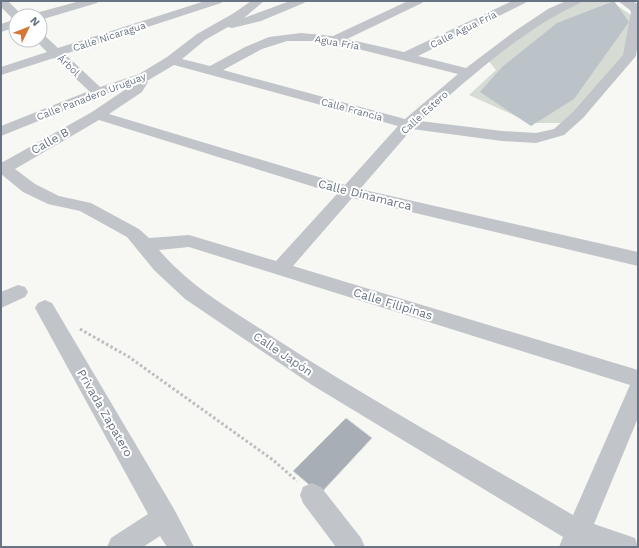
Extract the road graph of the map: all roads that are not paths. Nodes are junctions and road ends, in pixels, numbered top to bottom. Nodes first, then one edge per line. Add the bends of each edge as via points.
1 (1, 1) edge
2 (93, 1) edge
3 (217, 1) edge
4 (258, 1) edge
5 (300, 1) edge
6 (418, 1) edge
7 (521, 1) edge
8 (576, 1) edge
9 (624, 1) edge
10 (8, 8) edge
11 (48, 14) edge
12 (215, 29) junction
13 (336, 40) junction
14 (48, 46) edge
15 (57, 54) junction
16 (405, 57) junction
17 (172, 60) junction
18 (1, 71) edge
19 (211, 71) junction
20 (468, 73) junction
21 (144, 77) junction
22 (98, 92) junction
23 (97, 115) junction
24 (408, 124) junction
25 (1, 131) edge
26 (2, 167) edge
27 (349, 192) junction
28 (146, 245) junction
29 (638, 259) edge
30 (280, 269) junction
31 (18, 292) dead end
32 (1, 301) edge
33 (45, 308) dead end
34 (638, 379) edge
35 (638, 391) edge
36 (312, 495) road end
37 (165, 518) junction
38 (575, 540) edge
39 (120, 547) edge
40 (181, 547) edge
41 (352, 547) edge
42 (626, 547) edge

1 - 10 street
2 - 11 street
3 - 15 street, Calle Nicaragua
4 - 12 street, Calle Panadero Uruguay
5 - 12 street via 258,18
6 - 13 street
7 - 16 street, Calle Agua Fría
8 - 20 street, Calle Estero via 552,12 519,34
9 - 24 street, Calle Francia via 636,8 637,12 629,56 560,132 536,138
12 - 17 street, Calle Panadero Uruguay
13 - 16 street, Agua Fria
13 - 19 street, Agua Fria via 283,38 255,47
14 - 15 street, Árbol
15 - 18 street, Calle Nicaragua
15 - 22 street, Árbol
16 - 20 street, Agua Fria
17 - 19 street, Calle Francia
17 - 21 street, Calle Panadero Uruguay
19 - 24 street, Calle Francia
20 - 24 street, Calle Estero
21 - 22 street, Calle Panadero Uruguay
21 - 23 street, Calle B via 137,89
22 - 25 street, Calle Panadero Uruguay
23 - 26 street, Calle B
23 - 27 street, Calle Dinamarca
24 - 27 street, Calle Estero
26 - 28 street, Calle Japón via 29,188 54,200 84,207 133,233
27 - 29 street, Calle Dinamarca
27 - 30 street, Calle Estero
28 - 30 street, Calle Filipinas via 189,241
28 - 38 street, Calle Japón via 161,265 198,298 320,379
30 - 34 street, Calle Filipinas
31 - 32 street
33 - 37 street, Privada Zapatero
35 - 38 street
36 - 41 street
37 - 39 street
37 - 40 street, Privada Zapatero
38 - 42 street, Calle Japón

